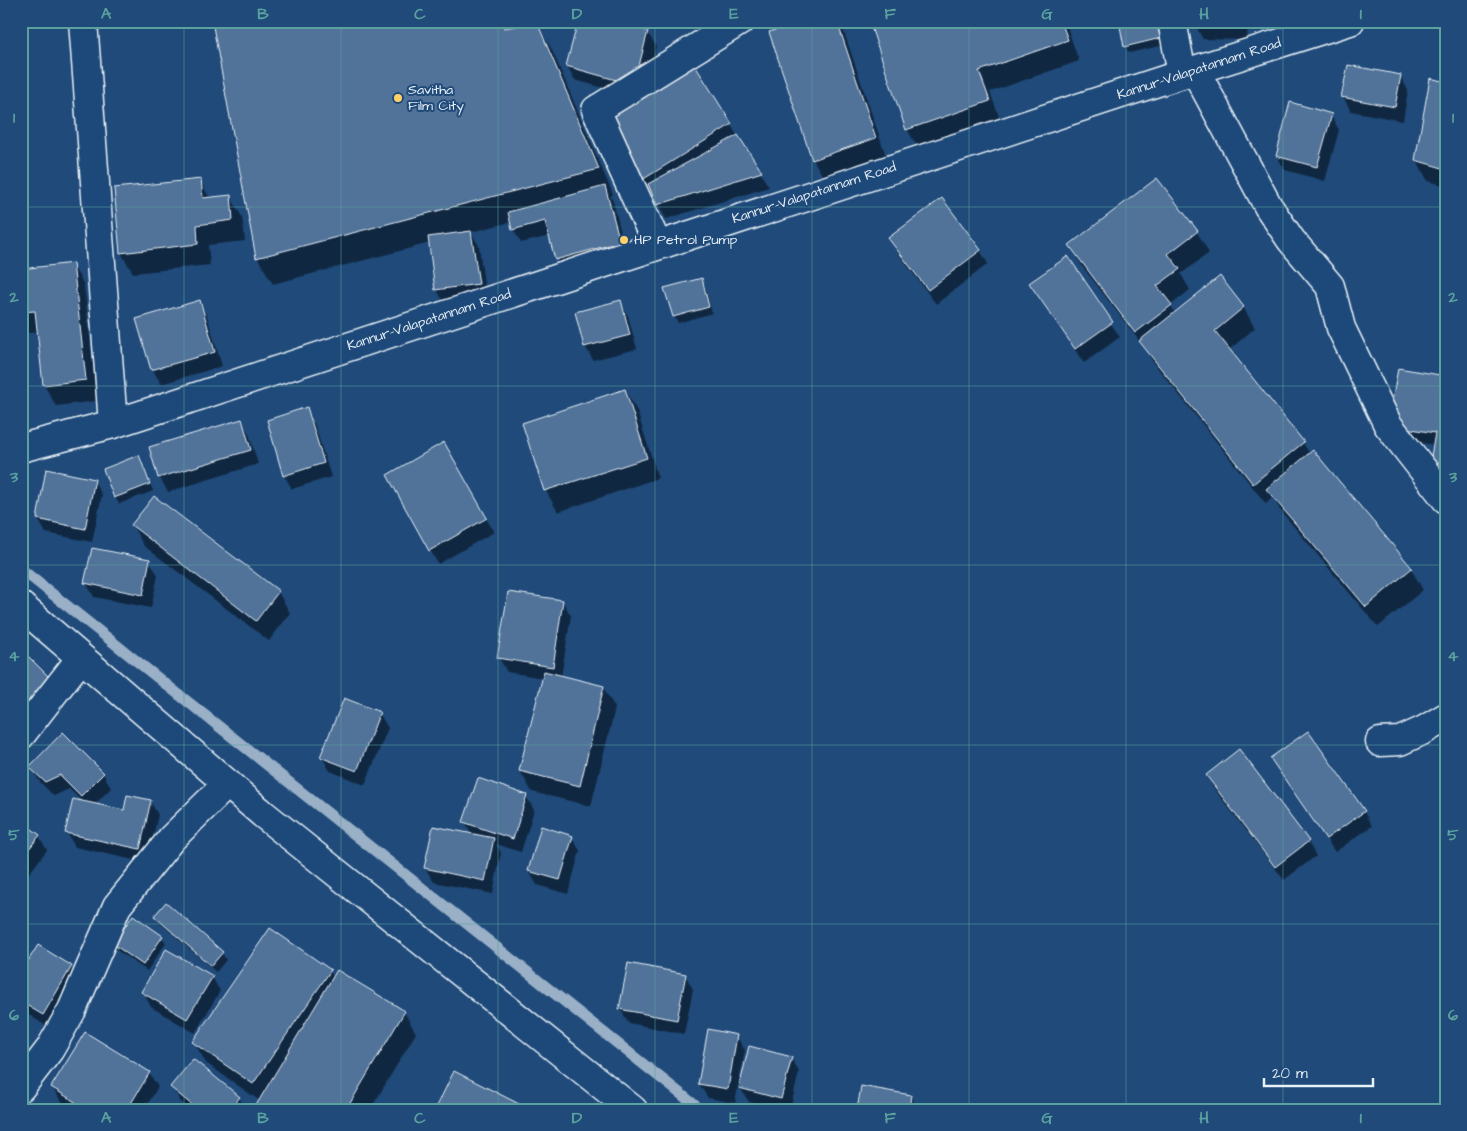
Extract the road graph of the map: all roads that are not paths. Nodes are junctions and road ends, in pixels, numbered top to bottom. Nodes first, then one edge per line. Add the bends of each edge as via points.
1 (83, 21) edge
2 (740, 21) edge
3 (1172, 21) edge
4 (1350, 21) edge
5 (1188, 72) junction
6 (657, 244) junction
7 (113, 424) junction
8 (21, 448) edge
9 (1446, 499) edge
10 (21, 606) edge
11 (81, 658) junction
12 (1446, 717) edge
13 (21, 735) edge
14 (1380, 742) dead end
15 (227, 784) junction
16 (21, 1087) edge
17 (633, 1110) edge

1 - 7 street
2 - 6 street via 596,110
3 - 5 street
4 - 5 street, Kannur-Valapatannam Road
5 - 6 street, Kannur-Valapatannam Road
5 - 9 street via 1268,206 1291,240 1330,286 1341,328 1388,425
6 - 7 street, Kannur-Valapatannam Road
7 - 8 street, Kannur-Valapatannam Road
10 - 11 street
11 - 13 street
11 - 15 street
12 - 14 street via 1400,741
15 - 16 street via 172,838 118,906 72,1010 50,1050
15 - 17 street

